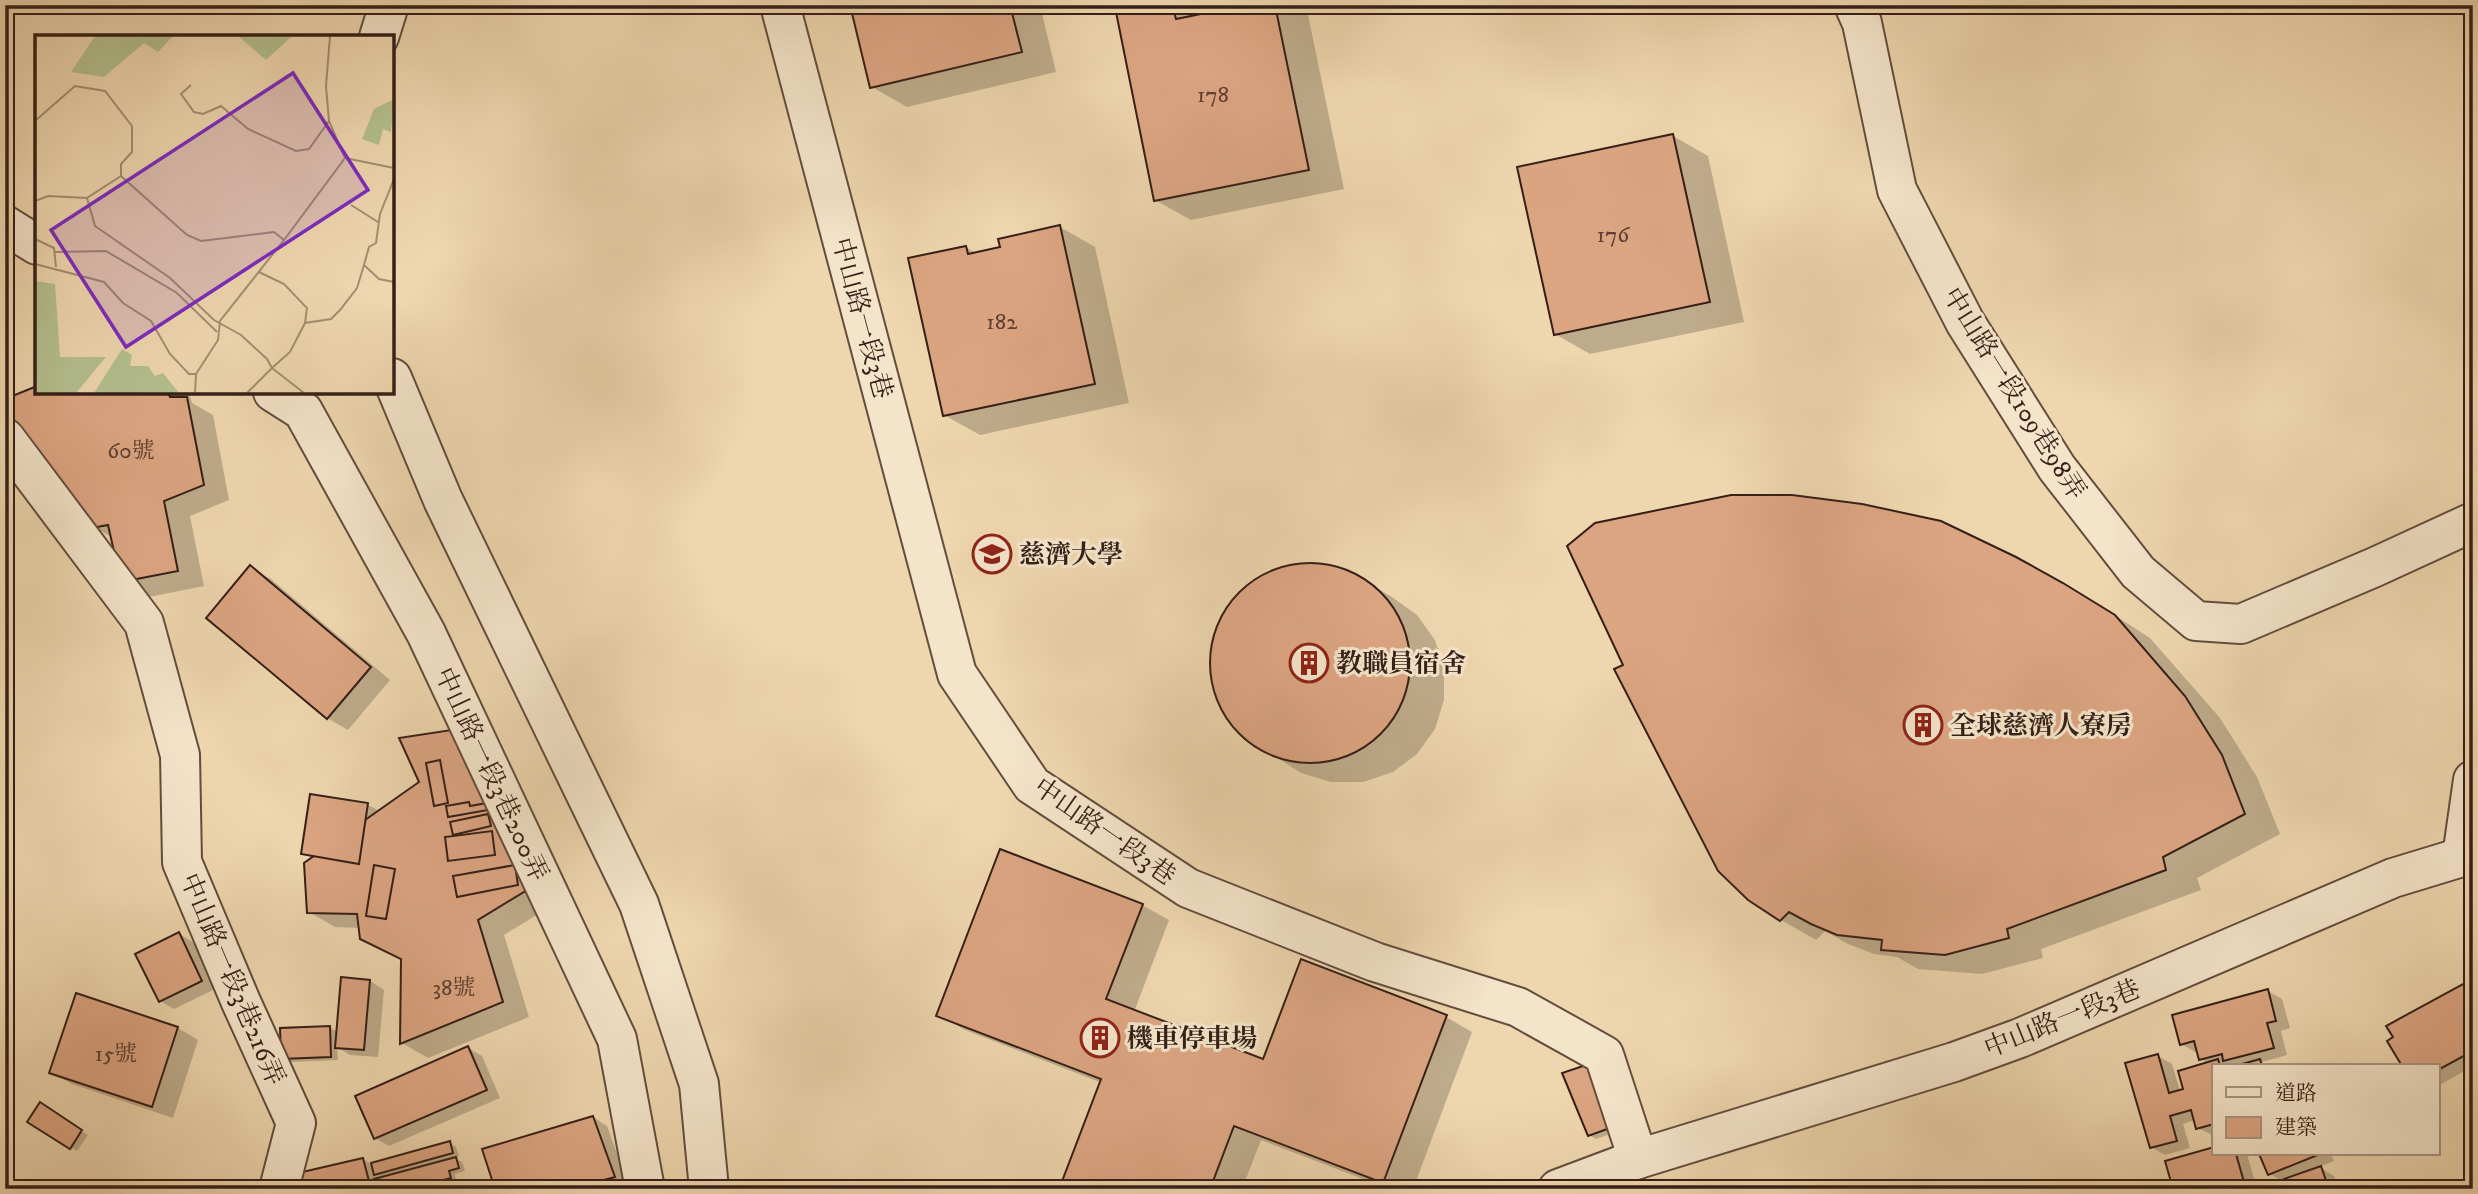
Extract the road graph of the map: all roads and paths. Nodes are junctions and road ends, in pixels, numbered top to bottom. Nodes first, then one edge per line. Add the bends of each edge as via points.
1 (389, 5) edge
2 (780, 5) edge
3 (1854, 5) edge
4 (380, 35) edge
5 (5, 225) edge
6 (35, 244) edge
7 (394, 383) edge
8 (276, 394) edge
9 (5, 438) edge
10 (2473, 522) edge
11 (2473, 780) edge
12 (2467, 863) edge
13 (1638, 1159) junction
14 (279, 1189) edge
15 (645, 1189) edge
16 (709, 1189) edge
17 (1558, 1189) edge

1 - 4 lane
2 - 13 lane, 中山路一段3巷 via 957,674 1032,785 1188,888 1376,962 1518,1007 1604,1055
3 - 10 lane, 中山路一段109巷98弄 via 1862,23 1897,190 1965,322 2057,468 2138,572 2196,621 2241,624
5 - 6 lane
7 - 16 lane via 443,500 639,904 699,1084
8 - 15 lane, 中山路一段3巷200弄 via 303,411 426,634 617,1039
9 - 14 lane, 中山路一段3巷216弄 via 144,623 180,755 182,862 296,1123
11 - 12 lane
12 - 13 lane, 中山路一段3巷 via 2393,878 1976,1054
13 - 17 lane, 中山路一段3巷

